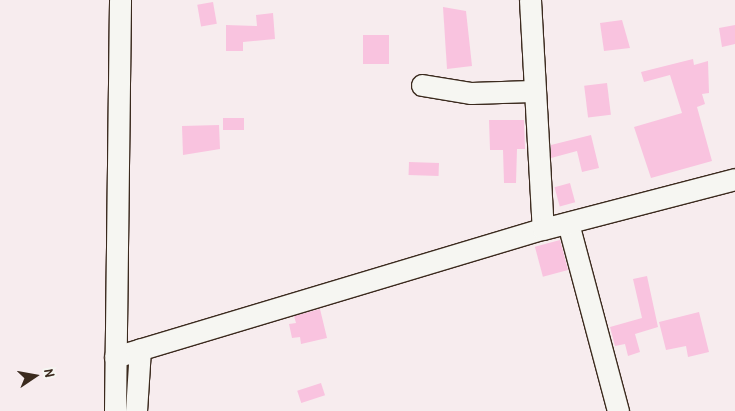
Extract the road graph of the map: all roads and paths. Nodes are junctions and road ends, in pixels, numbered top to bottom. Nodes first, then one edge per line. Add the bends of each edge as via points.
1 (120, 0) edge
2 (530, 0) edge
3 (422, 85) dead end
4 (532, 91) junction
5 (735, 179) edge
6 (568, 223) junction
7 (543, 229) junction
8 (140, 349) junction
9 (115, 357) junction
10 (115, 411) edge
11 (136, 411) edge
12 (618, 411) edge

1 - 9 street
2 - 4 street
3 - 4 street via 472,93
4 - 7 street
5 - 6 street
6 - 7 street
6 - 12 street
7 - 8 street
8 - 9 street
8 - 11 street
9 - 10 street

